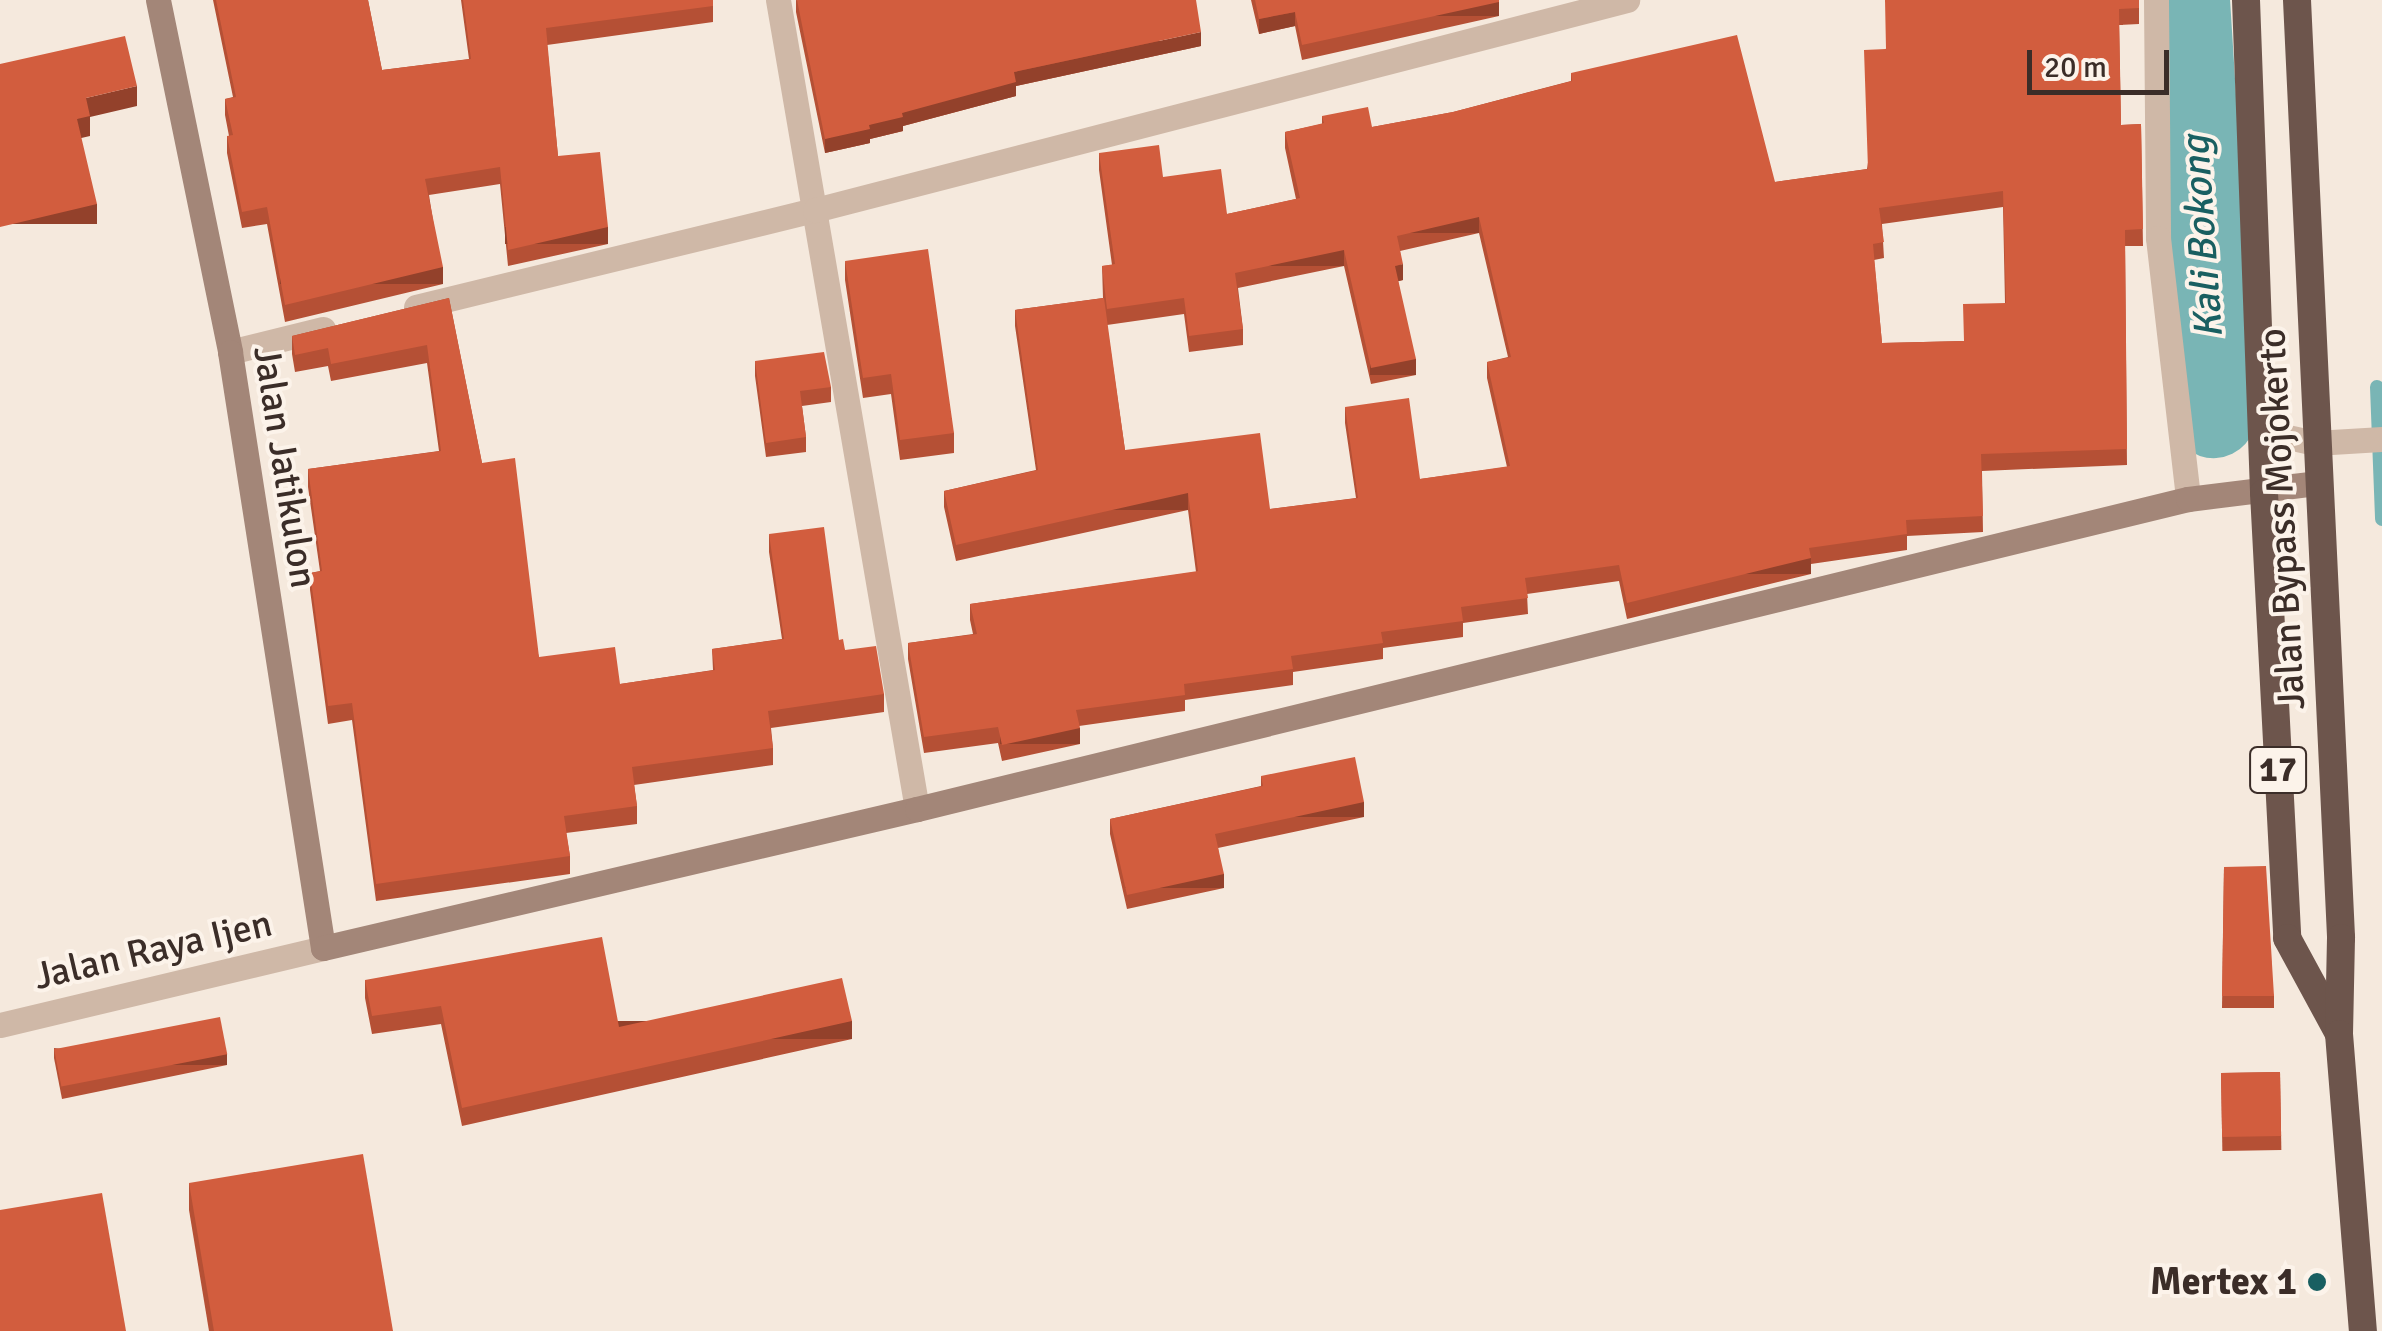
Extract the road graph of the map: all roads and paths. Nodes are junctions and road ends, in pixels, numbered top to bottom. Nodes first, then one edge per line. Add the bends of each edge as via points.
1 (158, 0) edge
2 (778, 0) edge
3 (1628, 0) edge
4 (2156, 0) edge
5 (2246, 0) edge
6 (2297, 0) edge
7 (815, 210) junction
8 (390, 313) edge
9 (352, 322) edge
10 (230, 352) junction
11 (2265, 432) junction
12 (2382, 439) edge
13 (2326, 442) junction
14 (2316, 482) junction
15 (2264, 493) junction
16 (2188, 499) junction
17 (917, 809) junction
18 (323, 948) junction
19 (0, 1025) edge
20 (2339, 1034) junction
21 (2363, 1331) edge

1 - 10 main road, Jalan Jatikulon
2 - 7 street
3 - 7 street
4 - 16 street via 2158,238
5 - 11 highway, Jalan Bypass Mojokerto / 17
6 - 13 highway, Jalan Bypass Mojokerto / 17
7 - 8 street
7 - 17 street
9 - 10 street
10 - 18 main road, Jalan Jatikulon
11 - 13 street
11 - 15 highway, Jalan Bypass Mojokerto / 17
12 - 13 street
13 - 14 highway, Jalan Bypass Mojokerto / 17
14 - 15 main road
14 - 20 highway, Jalan Bypass Mojokerto / 17
15 - 16 main road
15 - 20 highway, Jalan Bypass Mojokerto / 17 via 2286,938
16 - 17 main road
17 - 18 main road
18 - 19 street, Jalan Raya Ijen
20 - 21 highway, Jalan Bypass Mojokerto / 17

